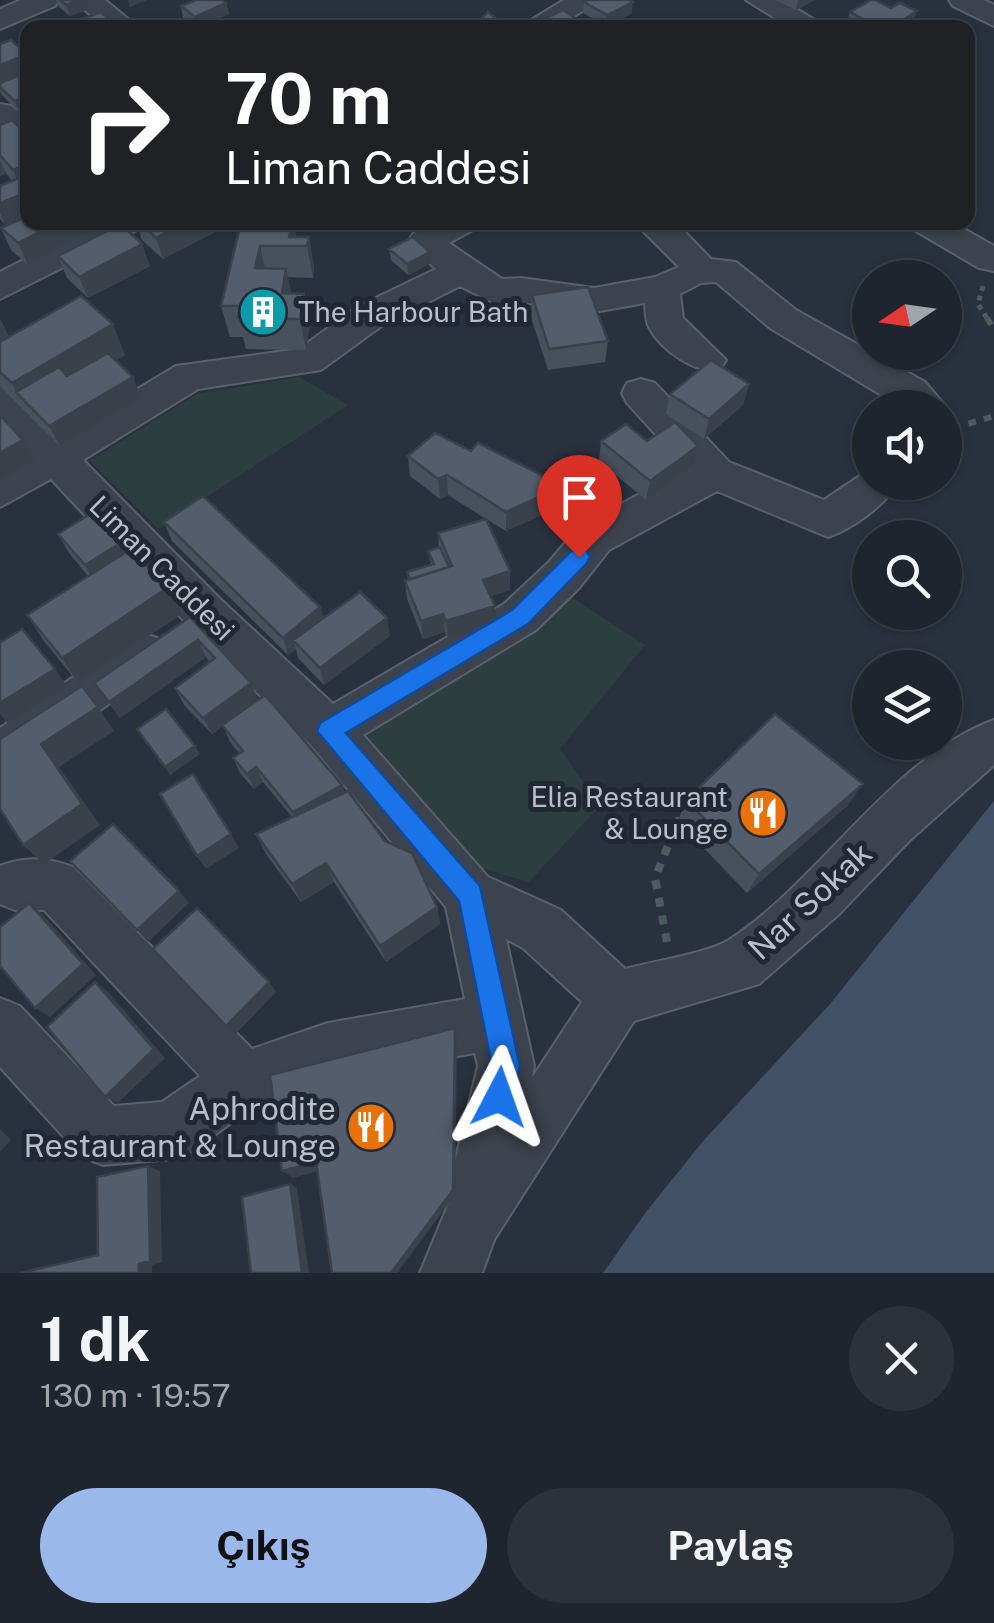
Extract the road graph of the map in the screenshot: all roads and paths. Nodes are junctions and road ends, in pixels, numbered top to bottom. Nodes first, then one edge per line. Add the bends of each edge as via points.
1 (45, 0) edge
2 (87, 0) edge
3 (760, 0) edge
4 (963, 0) edge
5 (994, 17) edge
6 (0, 20) edge
7 (114, 20) edge
8 (805, 20) edge
9 (0, 113) edge
10 (20, 129) edge
11 (106, 230) edge
12 (663, 230) edge
13 (940, 230) edge
14 (412, 232) edge
15 (991, 260) joint
16 (461, 271) junction
17 (702, 271) junction
18 (0, 287) edge
19 (662, 288) junction
20 (994, 330) edge
21 (707, 360) edge
22 (907, 390) edge
23 (641, 393) dead end
24 (0, 400) edge
25 (994, 416) edge
26 (962, 420) edge
27 (55, 460) junction
28 (715, 474) junction
29 (0, 491) edge
30 (854, 500) edge
31 (202, 611) junction
32 (329, 731) junction
33 (994, 741) edge
34 (0, 756) edge
35 (692, 834) edge
36 (5, 886) edge
37 (470, 895) junction
38 (674, 982) junction
39 (616, 998) junction
40 (498, 1020) junction
41 (0, 1026) edge
42 (243, 1080) junction
43 (461, 1248) edge

1 - 6 street
2 - 7 street
3 - 8 street
4 - 5 street
9 - 10 street
11 - 18 street
12 - 17 street
13 - 15 street
14 - 16 street
15 - 20 path via 978,304
16 - 19 street via 496,292 594,300
16 - 27 street via 370,316 308,362 189,376
17 - 19 street
17 - 22 street via 724,270 783,319
19 - 21 street via 666,323
23 - 28 street
24 - 27 street, Liman Caddesi
25 - 26 path
27 - 29 street
27 - 31 street, Liman Caddesi
28 - 30 street via 828,520
28 - 32 street via 594,538 520,617
31 - 32 street, Liman Caddesi
31 - 34 street
32 - 37 street, Liman Caddesi
33 - 38 street, Nar Sokak via 968,755 740,965
35 - 38 path via 678,821 655,878
36 - 42 street via 55,885
37 - 39 street, Liman Caddesi via 542,929
37 - 40 street, Liman Caddesi
38 - 39 street, Nar Sokak
39 - 43 street
40 - 42 street via 328,1051
40 - 43 street, Liman Caddesi via 506,1066
41 - 42 street via 103,1136 171,1130

